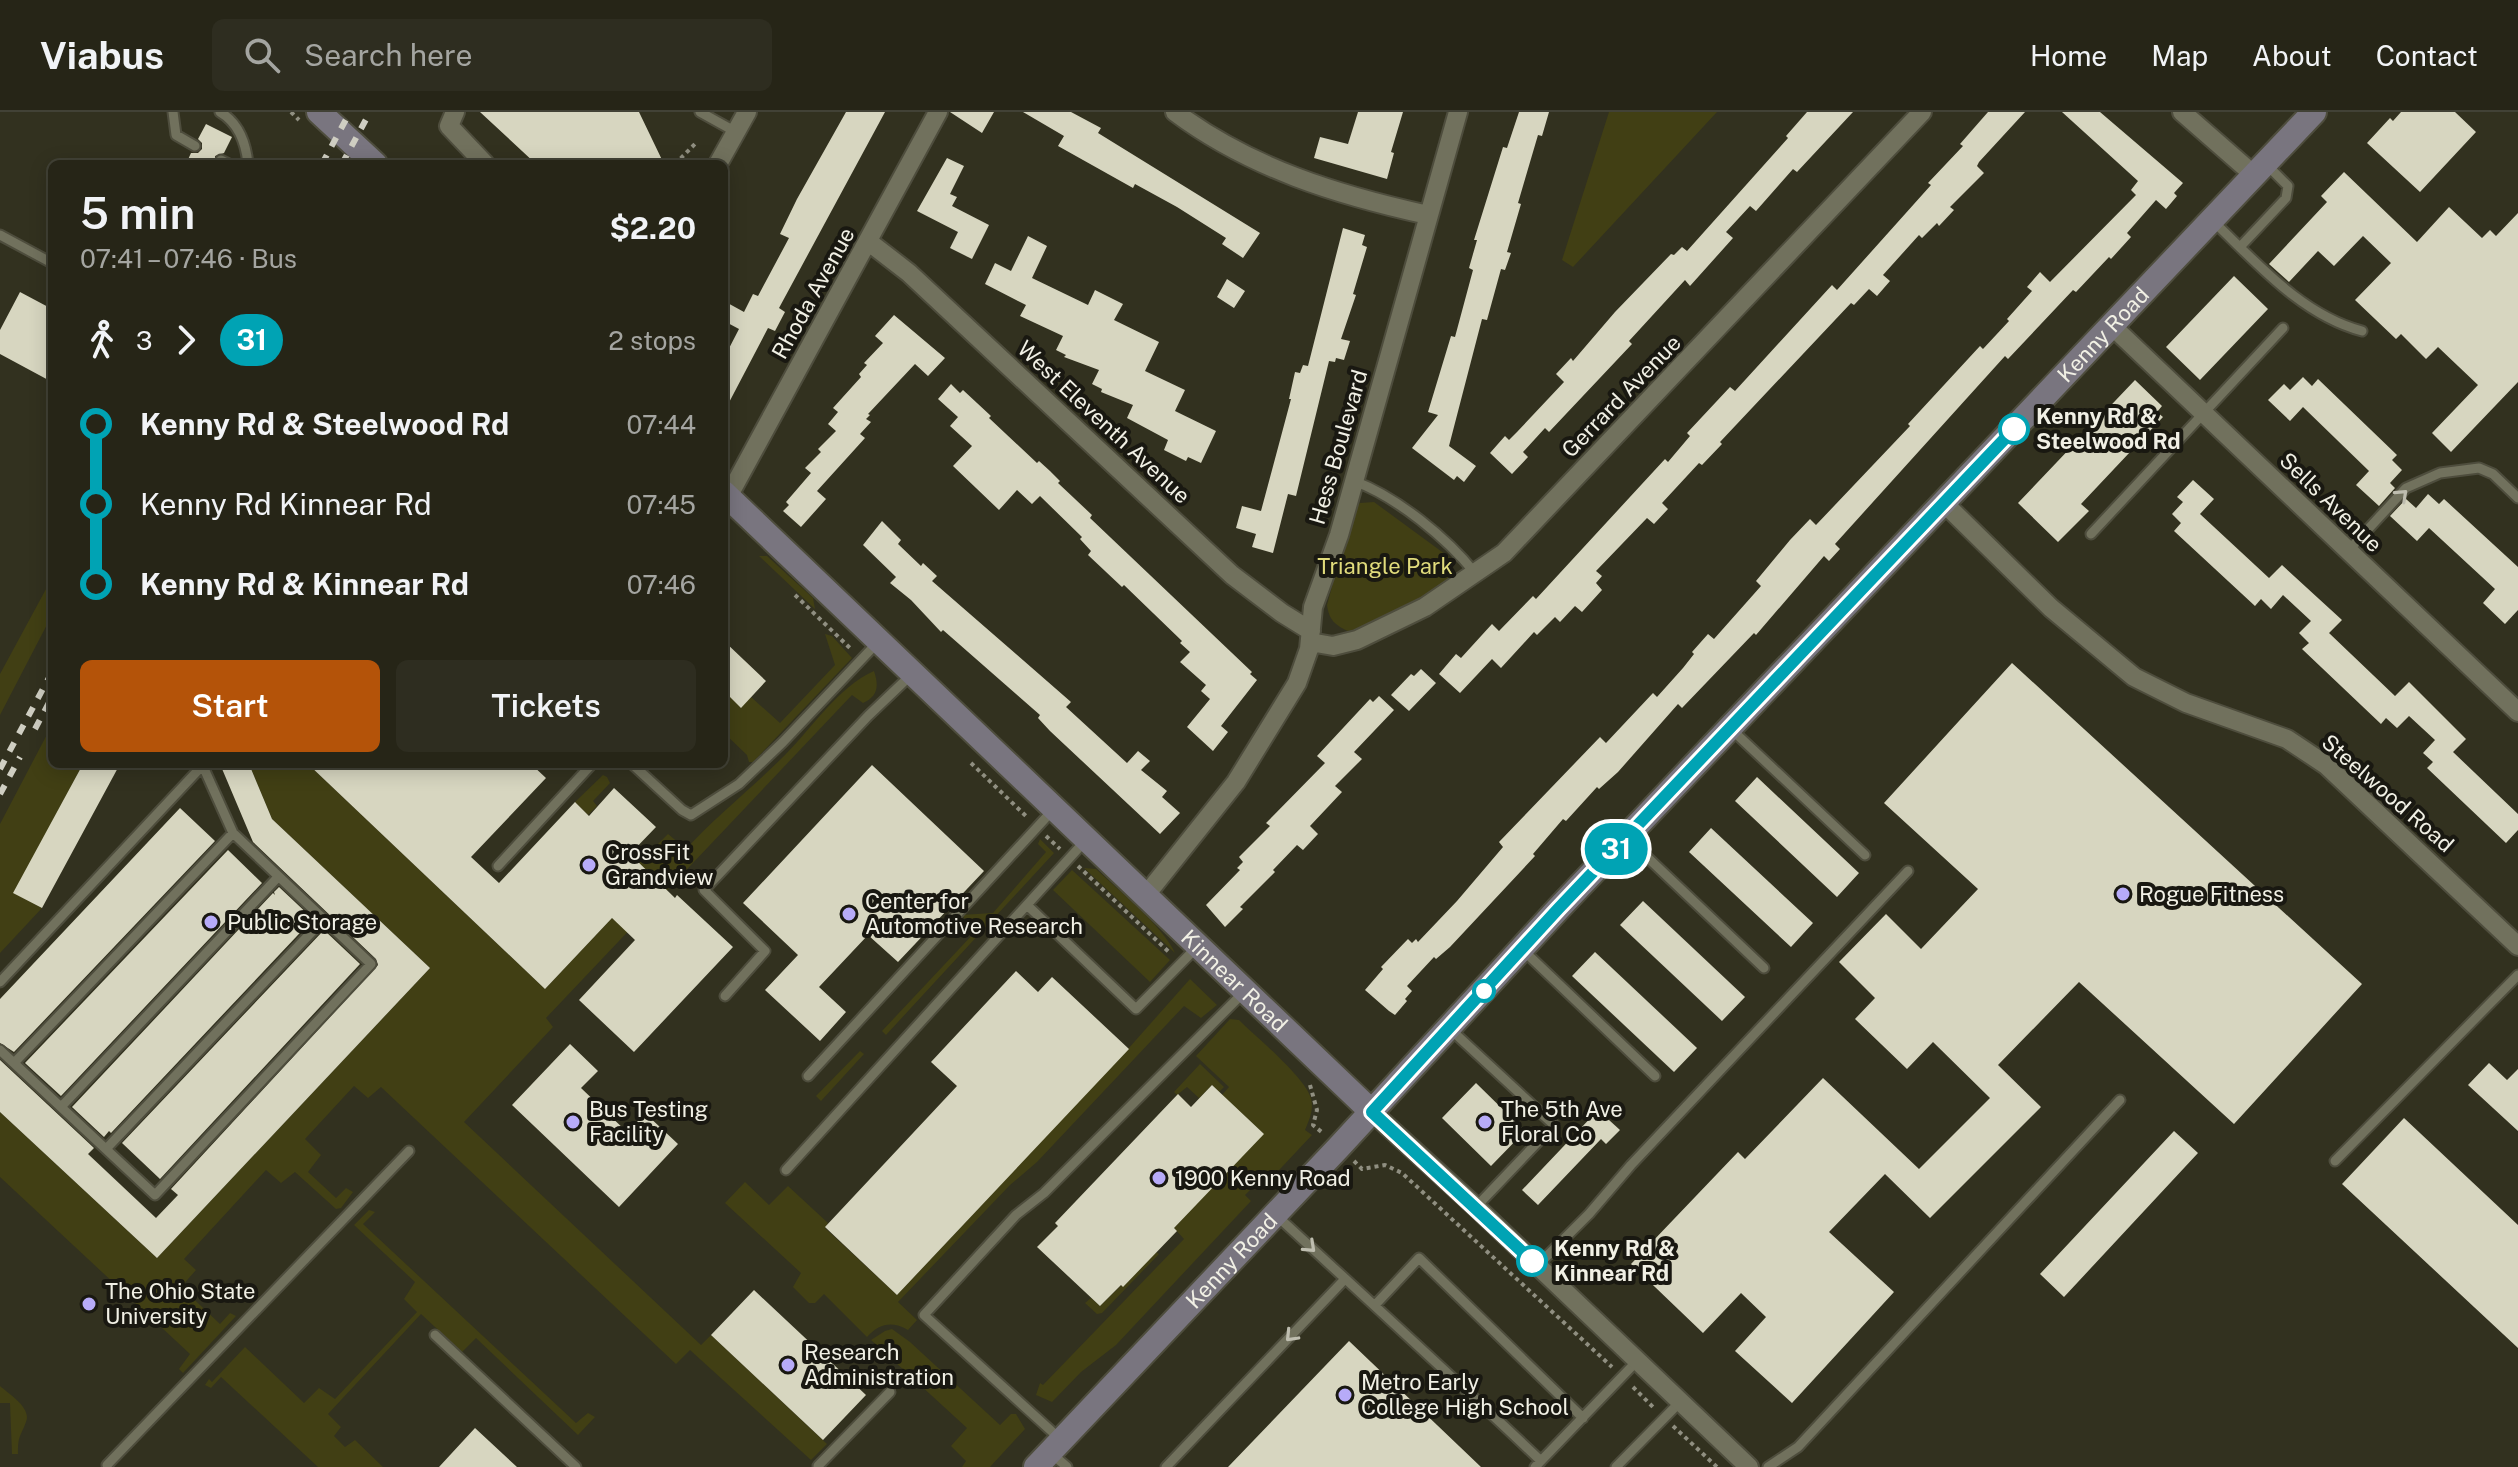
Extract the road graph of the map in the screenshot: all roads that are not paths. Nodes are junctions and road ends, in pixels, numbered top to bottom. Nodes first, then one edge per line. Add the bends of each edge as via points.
1 (173, 112) edge
2 (220, 112) edge
3 (319, 112) edge
4 (455, 112) edge
5 (700, 112) edge
6 (747, 112) edge
7 (938, 112) edge
8 (1175, 112) edge
9 (1458, 112) edge
10 (1922, 112) edge
11 (2182, 112) edge
12 (2314, 112) edge
13 (736, 132) junction
14 (195, 146) dead end
15 (247, 160) edge
16 (371, 160) edge
17 (481, 160) edge
18 (720, 160) edge
19 (2259, 169) junction
20 (1428, 215) junction
21 (2211, 220) junction
22 (0, 235) edge
23 (869, 242) junction
24 (2240, 247) junction
25 (48, 261) edge
26 (2112, 326) junction
27 (2283, 328) dead end
28 (2362, 331) dead end
29 (2204, 414) junction
30 (1354, 481) junction
31 (728, 491) edge
32 (728, 497) edge
33 (2518, 498) edge
34 (1944, 503) junction
35 (2091, 534) dead end
36 (2348, 551) junction
37 (1475, 573) junction
38 (1311, 637) junction
39 (878, 642) junction
40 (912, 674) junction
41 (2518, 712) edge
42 (1731, 729) junction
43 (200, 768) edge
44 (204, 768) edge
45 (588, 768) edge
46 (636, 768) edge
47 (1054, 809) junction
48 (233, 833) junction
49 (1627, 838) junction
50 (1086, 839) junction
51 (1865, 855) dead end
52 (498, 866) dead end
53 (1908, 871) dead end
54 (278, 877) junction
55 (1146, 895) junction
56 (1027, 905) junction
57 (324, 919) junction
58 (1199, 945) junction
59 (2518, 946) edge
60 (1521, 949) junction
61 (1764, 968) dead end
62 (2518, 975) edge
63 (0, 982) edge
64 (1245, 990) junction
65 (725, 996) dead end
66 (1449, 1028) junction
67 (0, 1050) edge
68 (14, 1063) junction
69 (808, 1076) dead end
70 (1655, 1076) dead end
71 (2120, 1100) dead end
72 (61, 1107) junction
73 (1372, 1112) junction
74 (106, 1149) junction
75 (409, 1151) dead end
76 (2335, 1161) dead end
77 (786, 1170) dead end
78 (1476, 1207) junction
79 (1275, 1214) junction
80 (1537, 1266) junction
81 (1344, 1280) junction
82 (1376, 1304) junction
83 (435, 1335) dead end
84 (1637, 1361) junction
85 (890, 1392) dead end
86 (1680, 1402) junction
87 (1583, 1418) junction
88 (1053, 1456) edge
89 (1538, 1464) edge
90 (107, 1465) dead end
91 (576, 1467) edge
92 (818, 1467) edge
93 (1166, 1467) edge
94 (1616, 1467) edge
95 (1749, 1467) edge
96 (1768, 1467) edge

1 - 14 lane via 176,135
2 - 15 lane via 244,139
3 - 16 street
4 - 17 street via 449,126
5 - 13 lane
6 - 13 street
7 - 23 street, Rhoda Avenue
8 - 20 street via 1232,150 1282,173
9 - 20 street, Hess Boulevard
10 - 37 street, Gerrard Avenue via 1545,511 1504,553
11 - 19 street
12 - 19 street, Kenny Road
13 - 18 street
19 - 21 street, Kenny Road
19 - 24 lane via 2288,186 2286,198
20 - 30 street, Hess Boulevard
21 - 24 lane
21 - 26 street, Kenny Road
22 - 25 lane
23 - 31 street, Rhoda Avenue
23 - 38 street, West Eleventh Avenue via 921,283 1232,575
24 - 28 lane via 2283,288 2339,325
26 - 29 street, Sells Avenue
26 - 34 street, Kenny Road
27 - 29 lane
29 - 35 lane
29 - 36 street, Sells Avenue
30 - 37 lane via 1418,519
30 - 38 street, Hess Boulevard via 1313,607
32 - 39 street, Kinnear Road
36 -> 33 lane via 2406,488 2440,473 2479,468
34 - 42 street, Kenny Road
34 - 59 street, Steelwood Road via 2051,608 2134,677 2186,703 2287,739 2326,765
36 - 41 street, Sells Avenue
37 - 38 street, Gerrard Avenue via 1425,607 1357,640 1333,646
38 - 55 street, Hess Boulevard via 1297,683 1253,756
39 - 40 street, Kinnear Road
39 - 46 lane via 739,784 691,815
40 - 47 street, Kinnear Road
40 - 65 lane via 704,890 765,951
42 - 49 street, Kenny Road
42 - 51 lane
43 - 63 lane
44 - 48 lane
45 - 52 lane
47 - 50 street, Kinnear Road
47 - 69 lane
48 - 54 lane
48 - 68 lane
49 - 60 street, Kenny Road
49 - 61 lane
50 - 55 street, Kinnear Road
50 - 56 lane
53 - 80 lane
54 - 57 lane
54 - 72 lane
55 - 58 street, Kinnear Road
56 - 58 lane via 1136,1009
56 - 77 lane
57 - 74 lane
57 - 74 lane via 371,964 155,1195
58 - 64 street, Kinnear Road
60 - 66 street, Kenny Road
60 - 70 lane
62 - 76 lane
64 - 73 street, Kinnear Road
64 - 88 lane via 1016,1215 924,1315
66 - 73 street, Kenny Road
66 - 78 lane via 1554,1125
67 - 68 lane
68 - 72 lane
71 - 96 lane via 1798,1447
72 - 74 lane
73 - 78 street, Kinnear Road
73 - 79 street, Kenny Road
75 - 90 lane
78 - 80 street, Kinnear Road
79 -> 81 lane
79 - 88 street, Kenny Road
80 - 84 street, Kinnear Road
81 - 82 lane
81 -> 93 lane
82 - 87 lane via 1419,1258
82 - 89 lane
83 - 91 lane
84 - 86 street, Kinnear Road
84 - 87 lane
85 - 92 lane
86 - 94 lane
86 - 95 street, Kinnear Road
87 - 89 lane

